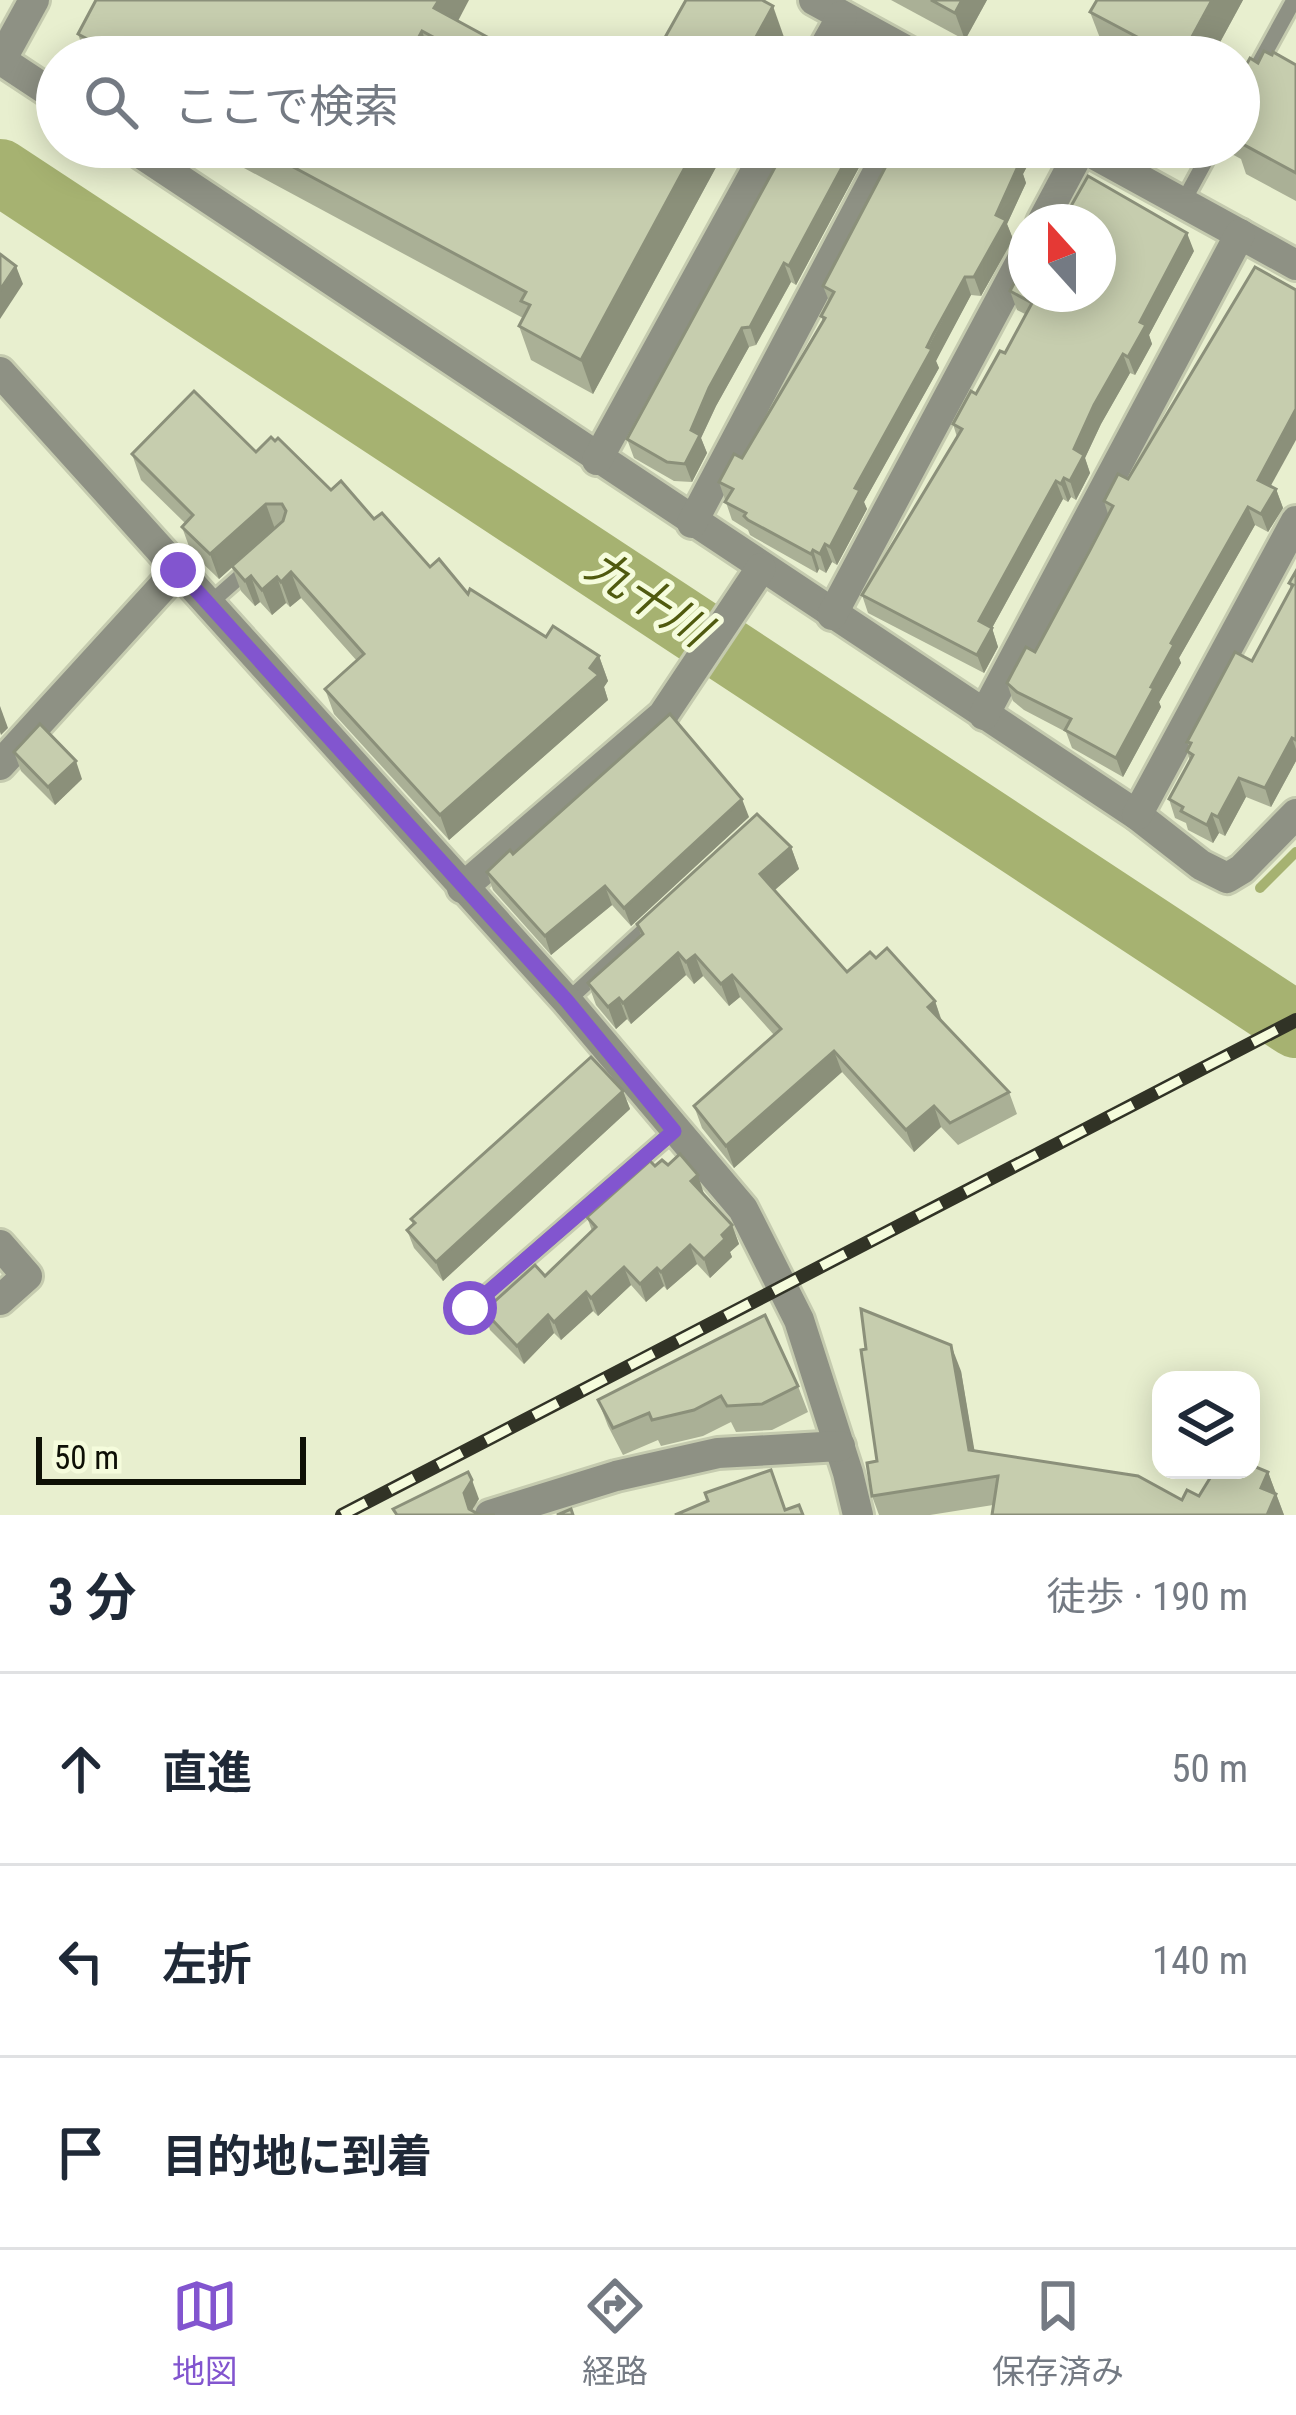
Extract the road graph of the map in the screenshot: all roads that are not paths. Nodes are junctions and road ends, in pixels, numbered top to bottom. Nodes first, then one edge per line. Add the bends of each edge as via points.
1 (34, 0) edge
2 (814, 0) edge
3 (1292, 11) edge
4 (842, 16) junction
5 (831, 36) edge
6 (879, 36) edge
7 (0, 61) edge
8 (1260, 65) edge
9 (36, 84) edge
10 (162, 168) edge
11 (758, 168) edge
12 (880, 168) edge
13 (1071, 168) edge
14 (1121, 168) edge
15 (1202, 168) edge
16 (1183, 202) junction
17 (1052, 204) edge
18 (1240, 234) junction
19 (1296, 265) edge
20 (1008, 286) edge
21 (0, 372) edge
22 (596, 460) junction
23 (1296, 520) edge
24 (692, 523) junction
25 (268, 551) edge
26 (760, 568) junction
27 (178, 570) junction
28 (209, 604) junction
29 (832, 615) junction
30 (984, 715) junction
31 (0, 766) edge
32 (1296, 814) edge
33 (1136, 815) junction
34 (462, 888) junction
35 (672, 904) edge
36 (567, 1001) junction
37 (674, 1131) junction
38 (0, 1245) edge
39 (0, 1300) edge
40 (470, 1308) dead end
41 (840, 1446) junction
42 (490, 1515) edge
43 (858, 1515) edge

1 - 7 street
2 - 4 street
3 - 8 lane
4 - 5 street
4 - 6 street
7 - 9 street
10 - 22 street
11 - 22 street
12 - 24 street
13 - 17 street
14 - 16 street
15 - 16 lane
16 - 18 street
18 - 19 street
18 - 30 street
20 - 29 street
21 - 27 street
22 - 24 street
23 - 33 street
24 - 26 street
25 - 28 lane
26 - 29 street
26 - 34 street via 663,715
27 - 28 street
27 - 31 street
28 - 34 street
29 - 30 street
30 - 33 street
32 - 33 street via 1227,878
34 - 36 street
35 - 36 lane
36 - 37 street
37 - 40 lane
37 - 41 street via 743,1209 799,1320
38 - 39 street via 27,1276
41 - 42 street via 718,1453
41 - 43 street

